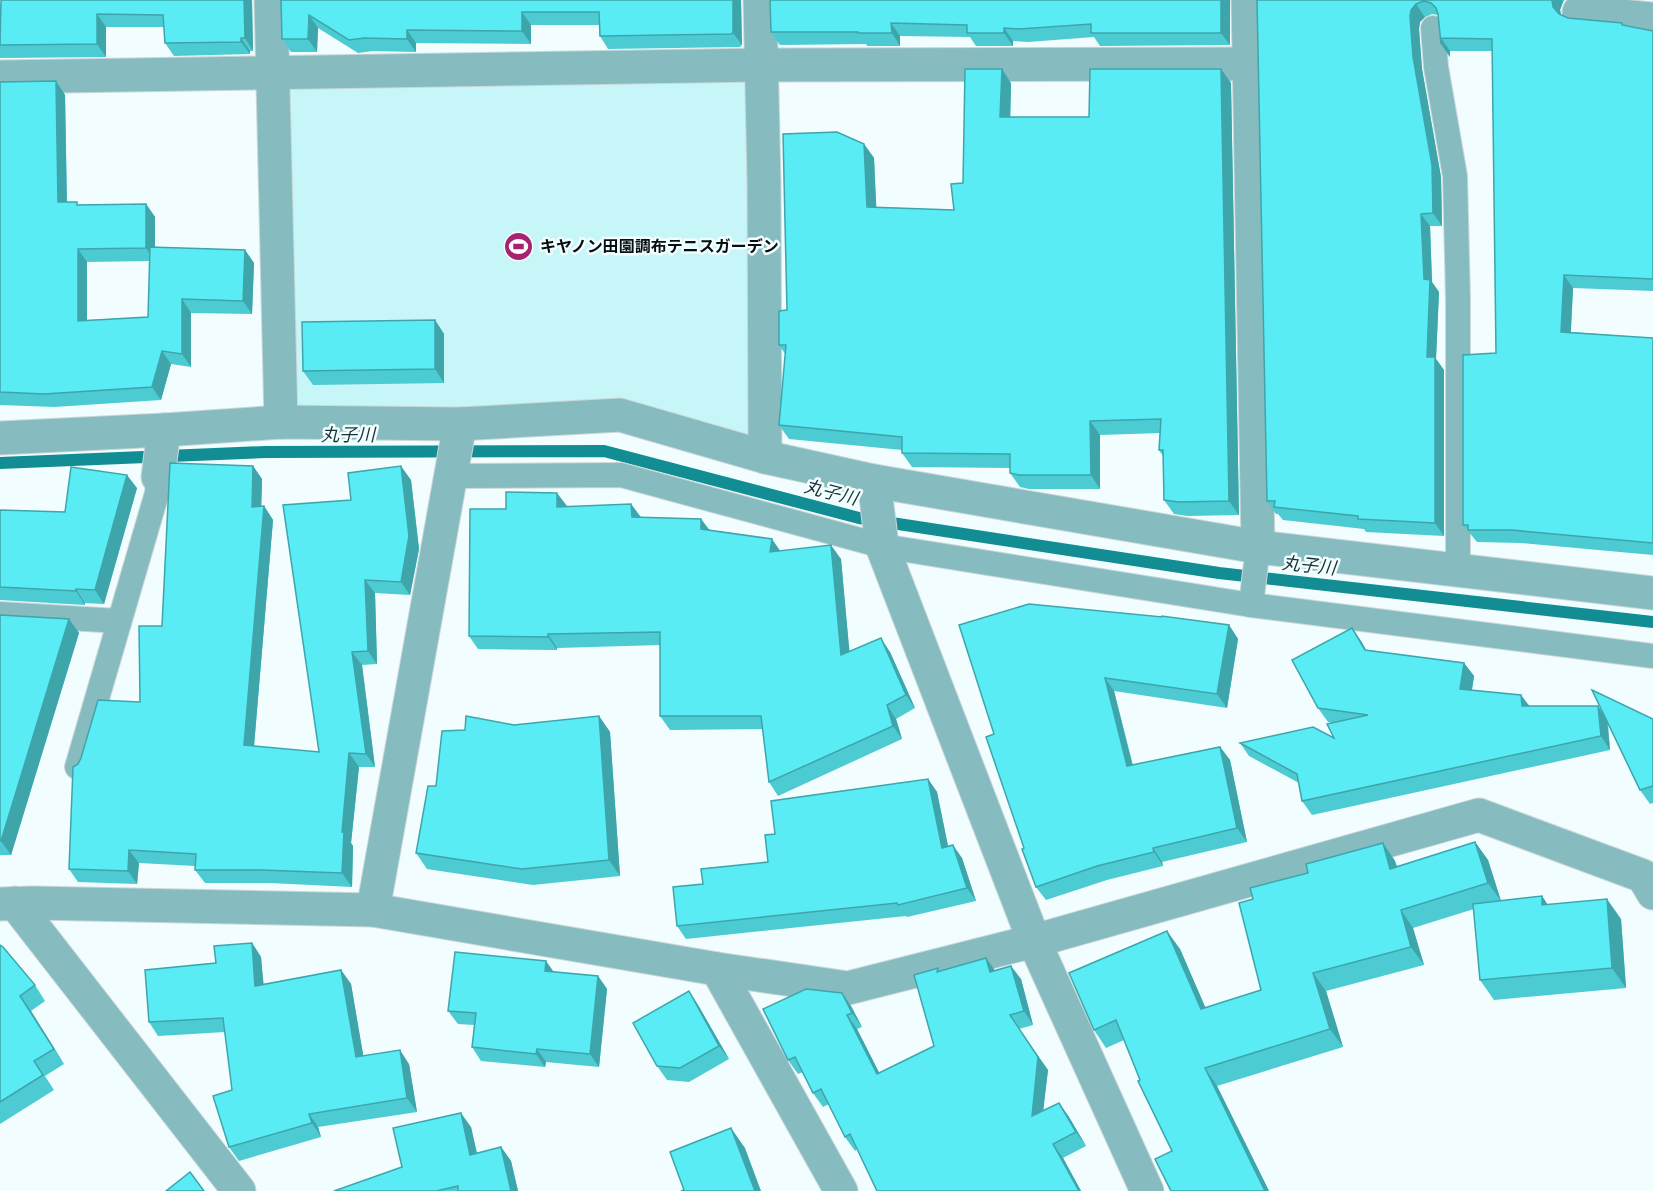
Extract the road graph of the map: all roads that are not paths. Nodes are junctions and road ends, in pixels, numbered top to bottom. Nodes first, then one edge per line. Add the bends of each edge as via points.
1 (271, 0) edge
2 (760, 0) edge
3 (1248, 0) edge
4 (1579, 12) dead end
5 (1653, 19) edge
6 (1433, 28) dead end
7 (1248, 64) junction
8 (762, 65) junction
9 (272, 73) junction
10 (0, 77) edge
11 (281, 422) junction
12 (459, 428) junction
13 (163, 435) junction
14 (0, 438) edge
15 (765, 457) junction
16 (451, 472) junction
17 (158, 477) joint
18 (875, 487) junction
19 (882, 541) junction
20 (1258, 552) junction
21 (1458, 570) junction
22 (1653, 593) edge
23 (1251, 601) junction
24 (0, 614) edge
25 (119, 621) junction
26 (1653, 656) edge
27 (77, 767) edge
28 (1653, 893) edge
29 (7, 904) edge
30 (373, 910) junction
31 (1034, 941) junction
32 (717, 969) junction
33 (239, 1191) edge
34 (841, 1191) edge
35 (1147, 1191) edge

1 - 9 street
2 - 8 street
3 - 7 street
4 - 5 street
6 - 21 lane via 1455,176
7 - 8 street
7 - 20 street
8 - 9 street
8 - 15 street
9 - 10 street
9 - 11 street
11 - 12 street
11 - 13 street
12 - 15 street via 620,416
12 - 16 street
13 - 14 street
13 - 17 street
15 - 18 street
16 - 19 lane via 621,475
16 - 30 street
17 - 25 lane via 157,494
18 - 19 street
18 - 20 street
19 - 23 lane
19 - 31 street
20 - 21 street
20 - 23 lane
21 - 22 street
23 - 26 lane
24 - 25 lane
25 - 27 lane
28 - 31 street via 1643,876 1479,815
29 - 30 street
29 - 33 street
30 - 32 street
31 - 32 street via 848,988
31 - 35 street
32 - 34 street

